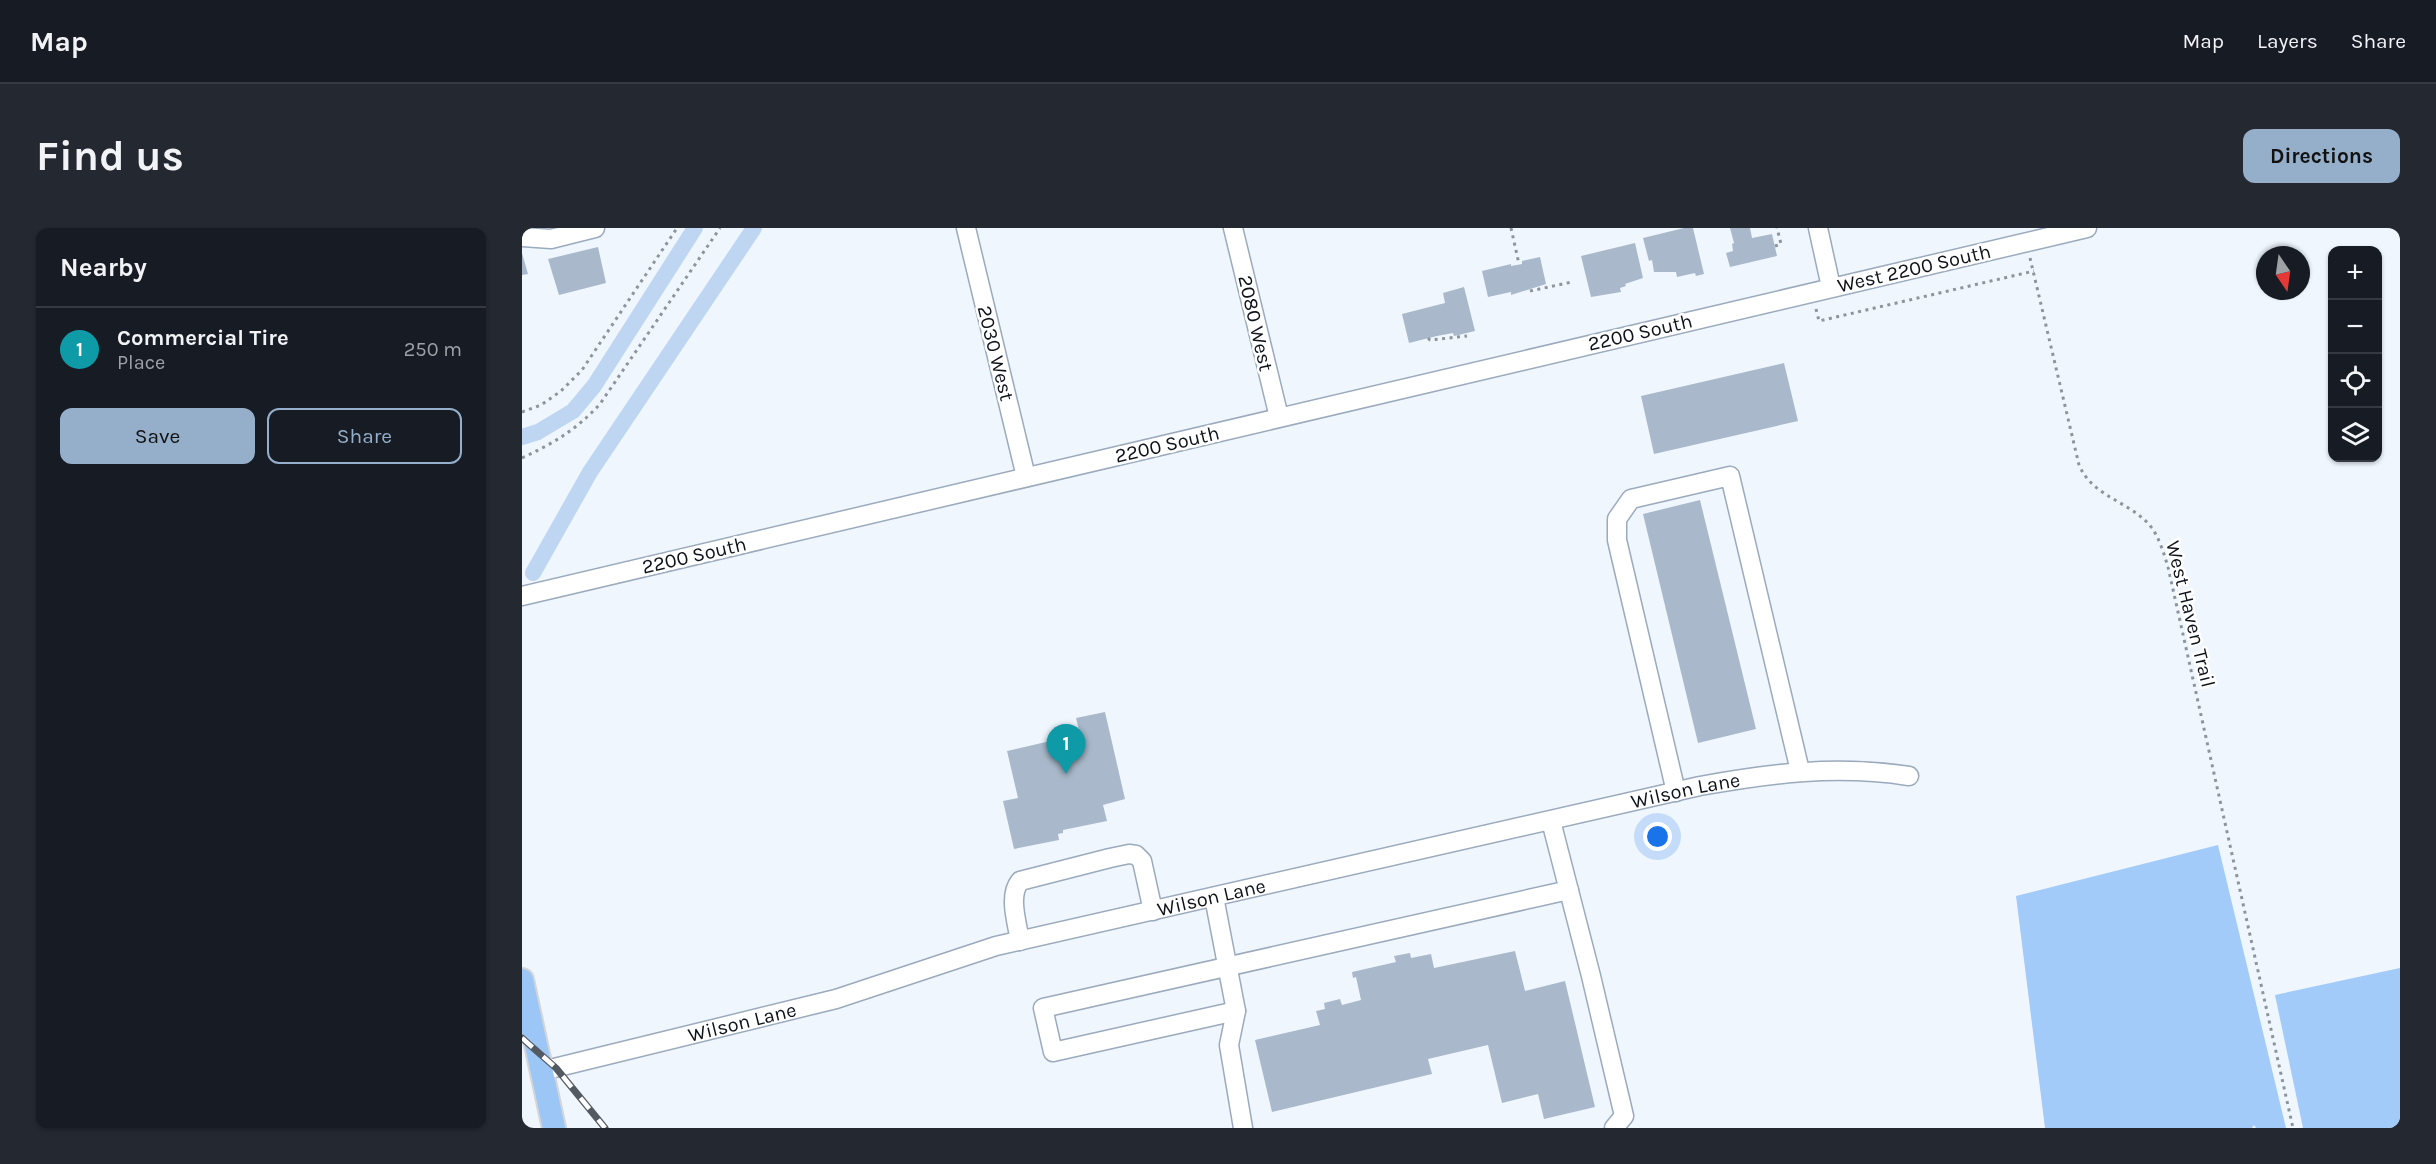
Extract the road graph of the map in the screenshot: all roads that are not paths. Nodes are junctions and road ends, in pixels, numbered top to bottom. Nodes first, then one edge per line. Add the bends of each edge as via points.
1 (595, 228) edge
2 (966, 228) edge
3 (1233, 228) edge
4 (1818, 228) edge
5 (2087, 228) edge
6 (2049, 232) edge
7 (522, 237) edge
8 (1831, 287) junction
9 (1812, 297) joint
10 (1279, 417) junction
11 (1026, 477) junction
12 (522, 596) edge
13 (1800, 771) junction
14 (1909, 776) dead end
15 (1676, 792) junction
16 (1551, 821) junction
17 (1569, 890) junction
18 (1214, 897) junction
19 (1153, 911) junction
20 (1020, 941) junction
21 (1228, 966) junction
22 (522, 980) edge
23 (1236, 1011) junction
24 (532, 1074) edge
25 (555, 1128) edge
26 (1243, 1128) edge
27 (1614, 1128) edge

1 - 7 street via 551,238
2 - 11 street, 2030 West
3 - 10 street, 2080 West
4 - 8 street
5 - 6 street, West 2200 South
6 - 8 street, West 2200 South
8 - 9 street, West 2200 South
9 - 10 street, 2200 South
10 - 11 street, 2200 South
11 - 12 street, 2200 South
13 - 14 street, Wilson Lane
13 - 15 street, Wilson Lane via 1764,774
13 - 15 street via 1730,476 1631,499 1617,519 1617,540
15 - 16 street, Wilson Lane
16 - 17 street
16 - 18 street, Wilson Lane
17 - 21 street
17 - 27 street via 1624,1116
18 - 19 street, Wilson Lane
18 - 21 street
19 - 20 street, Wilson Lane
19 - 20 street via 1142,861 1129,854 1110,858 1020,881 1014,900
20 - 24 street, Wilson Lane via 836,999
21 - 23 street
21 - 23 street via 1043,1008 1053,1052
22 - 24 main road
23 - 26 street via 1228,1045
24 - 25 main road

